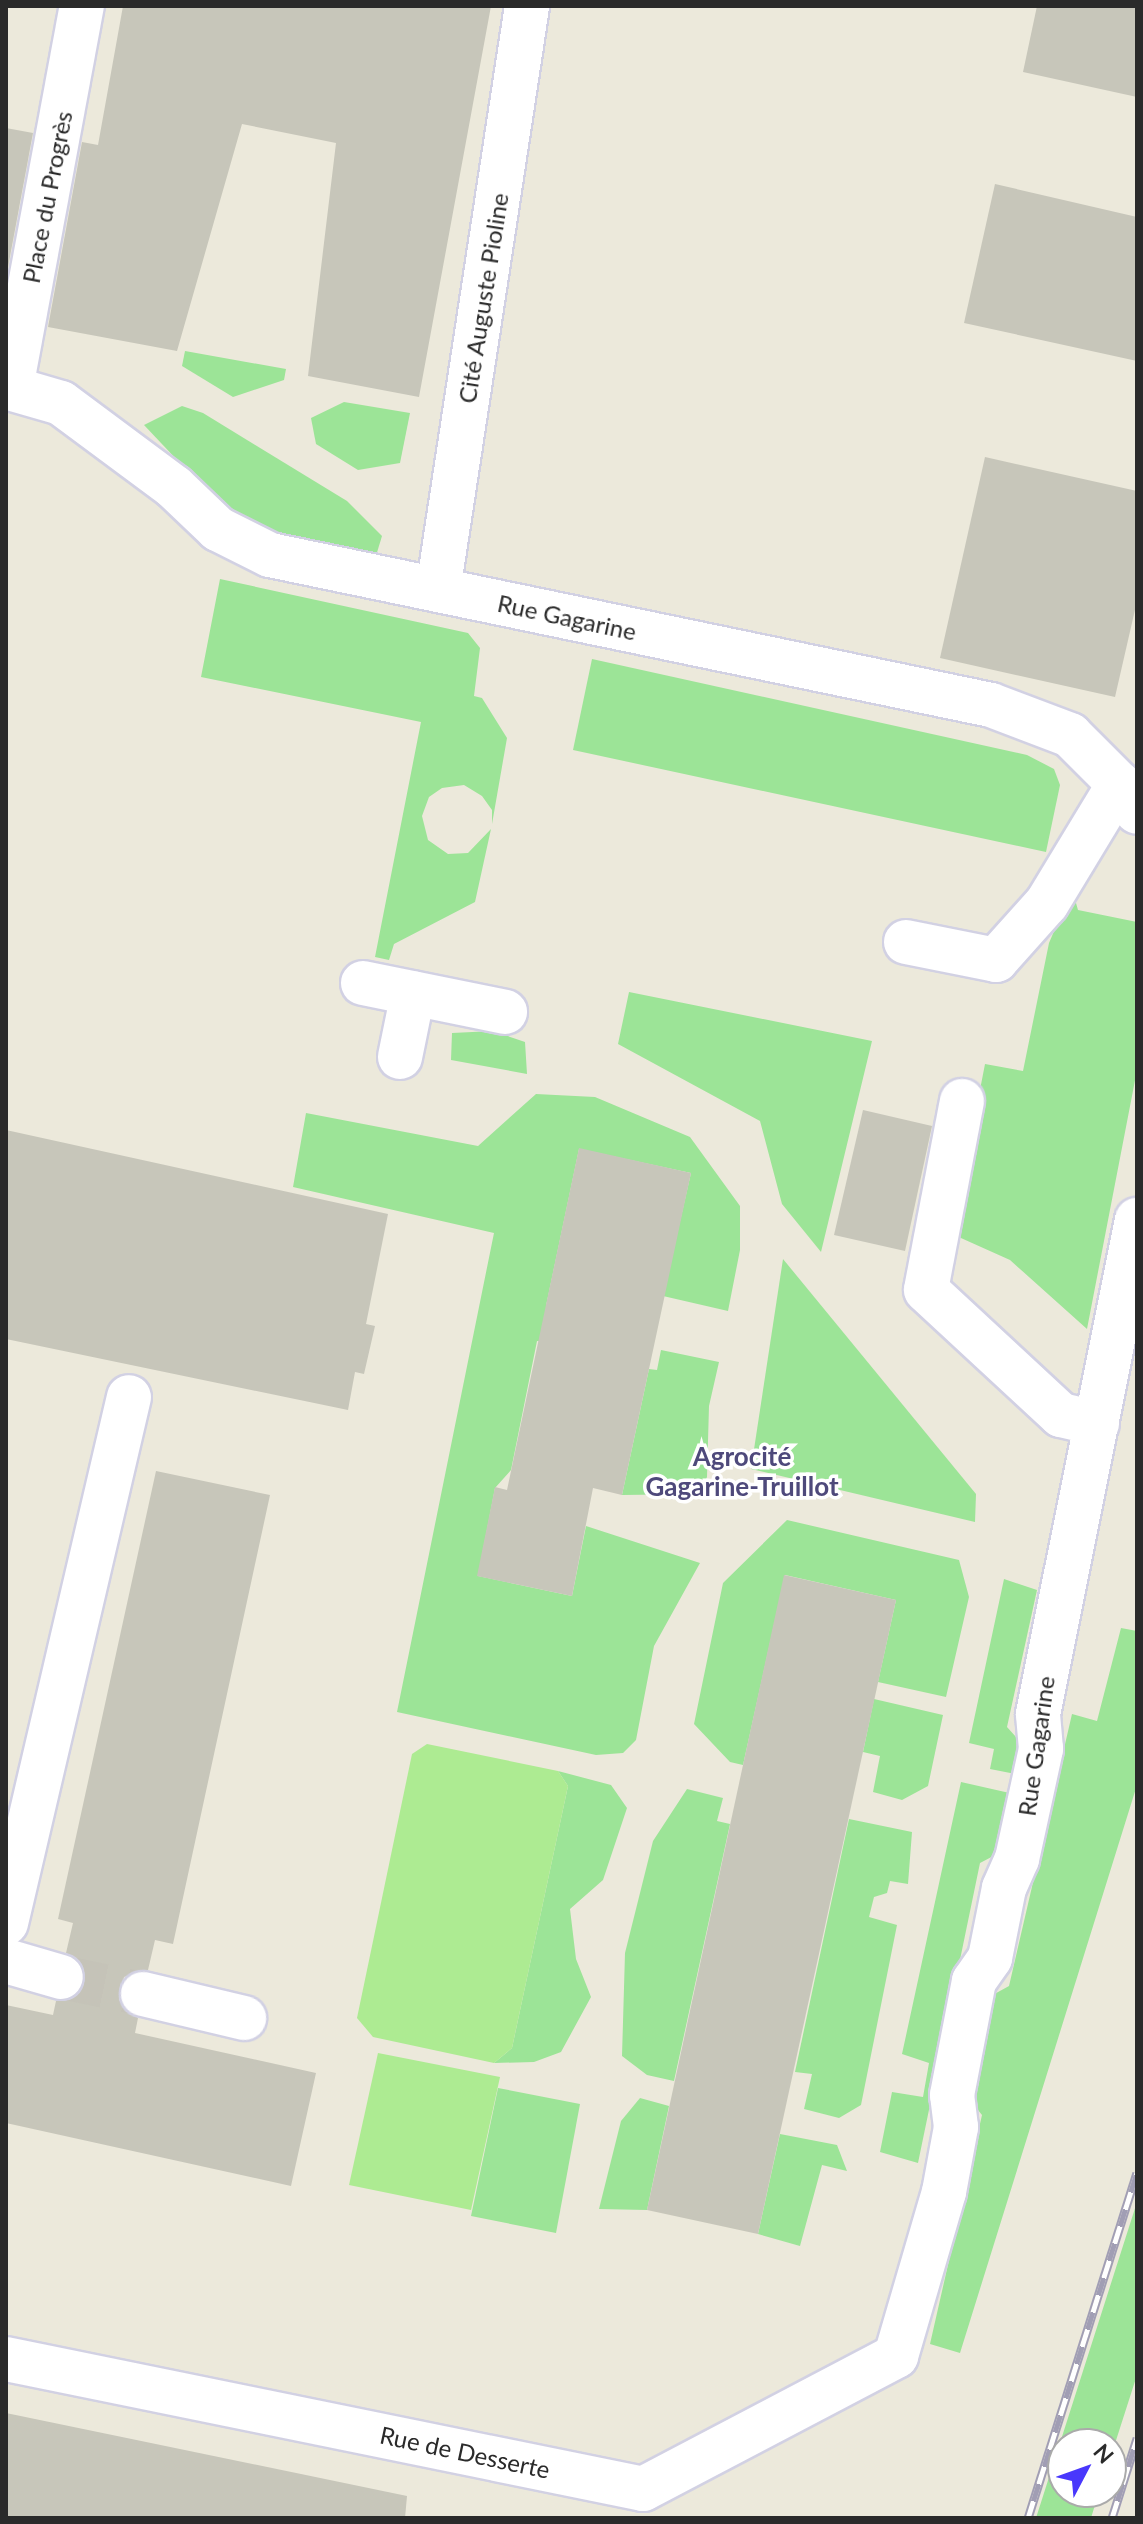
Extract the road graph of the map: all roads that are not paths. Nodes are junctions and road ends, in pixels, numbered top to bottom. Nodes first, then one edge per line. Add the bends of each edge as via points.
1 (82, 6) edge
2 (527, 6) edge
3 (9, 388) edge
4 (438, 590) junction
5 (1128, 798) edge
6 (906, 942) dead end
7 (363, 983) dead end
8 (413, 993) junction
9 (505, 1012) dead end
10 (400, 1057) dead end
11 (962, 1101) dead end
12 (1137, 1220) edge
13 (1129, 1309) edge
14 (129, 1397) dead end
15 (1097, 1423) junction
16 (6, 1923) edge
17 (6, 1961) edge
18 (61, 1977) tunnel mouth
19 (143, 1994) tunnel mouth
20 (244, 2018) dead end
21 (896, 2356) joint
22 (6, 2359) edge

1 - 3 street, Place du Progrès
2 - 4 street, Cité Auguste Pioline
3 - 4 street, Rue Gagarine via 61,403 144,464 218,529 270,555
4 - 5 street, Rue Gagarine via 991,705 1061,730
5 - 6 street via 996,960
7 - 8 street
8 - 9 street
8 - 10 street
11 - 15 street via 926,1290 1061,1415
12 - 13 street, Rue Gagarine
13 - 15 street, Rue Gagarine
14 - 16 street
15 - 21 street, Rue Gagarine via 1038,1714 1041,1749 990,1958 974,1981 952,2095 956,2127 944,2192
17 - 18 street
19 - 20 street
21 - 22 street, Rue de Desserte via 643,2489

